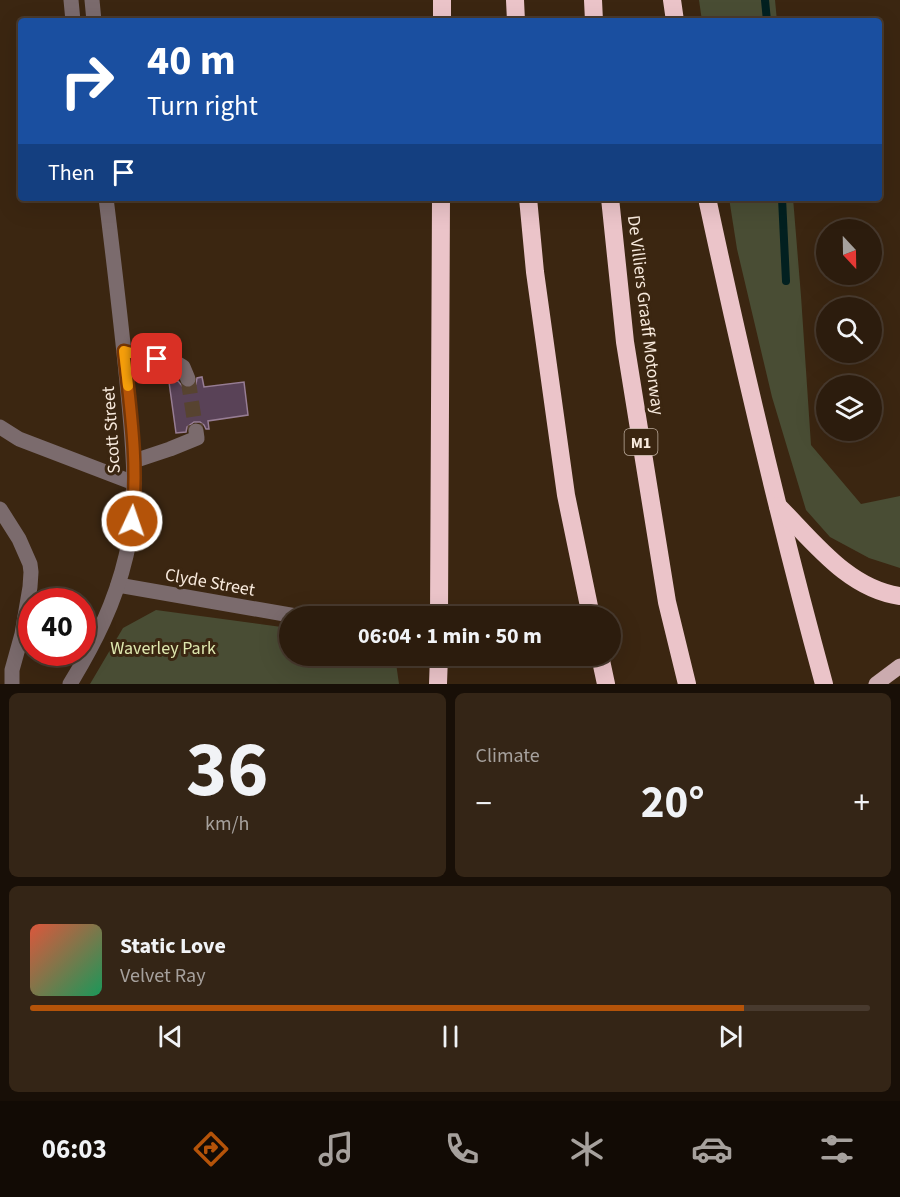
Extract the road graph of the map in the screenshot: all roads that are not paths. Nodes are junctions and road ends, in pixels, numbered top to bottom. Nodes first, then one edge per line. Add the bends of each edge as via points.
1 (71, 0) edge
2 (92, 0) edge
3 (442, 0) edge
4 (515, 0) edge
5 (593, 0) edge
6 (672, 0) edge
7 (74, 18) edge
8 (94, 18) edge
9 (442, 18) edge
10 (516, 18) edge
11 (594, 18) edge
12 (675, 18) edge
13 (106, 201) edge
14 (441, 201) edge
15 (528, 201) edge
16 (610, 201) edge
17 (708, 201) edge
18 (124, 351) junction
19 (188, 379) tunnel mouth
20 (0, 427) edge
21 (196, 431) dead end
22 (134, 461) junction
23 (134, 483) junction
24 (778, 506) junction
25 (0, 509) edge
26 (118, 585) junction
27 (900, 596) edge
28 (439, 606) edge
29 (589, 606) edge
30 (279, 613) edge
31 (439, 666) edge
32 (602, 666) edge
33 (900, 666) edge
34 (12, 684) edge
35 (69, 684) edge
36 (438, 684) edge
37 (606, 684) edge
38 (687, 684) edge
39 (824, 684) edge
40 (876, 684) edge

1 - 7 street
2 - 8 street
3 - 9 highway
4 - 10 highway
5 - 11 highway
6 - 12 highway
13 - 18 street, Scott Street
14 - 28 highway
15 - 29 highway via 564,484
16 - 38 highway, De Villiers Graaff Motorway / M1 via 625,342 668,602
17 - 24 highway
18 - 19 street via 178,364
18 - 22 street, Scott Street
20 - 23 street via 19,439
21 - 22 street via 196,438
22 - 23 street, Scott Street
23 - 26 street, Scott Street via 130,536
24 - 27 highway via 848,575 873,590
24 - 39 highway
25 - 34 street via 25,550 31,572
26 - 30 street, Clyde Street
26 - 35 street, Scott Street via 100,632
31 - 36 highway
32 - 37 highway
33 - 40 main road

